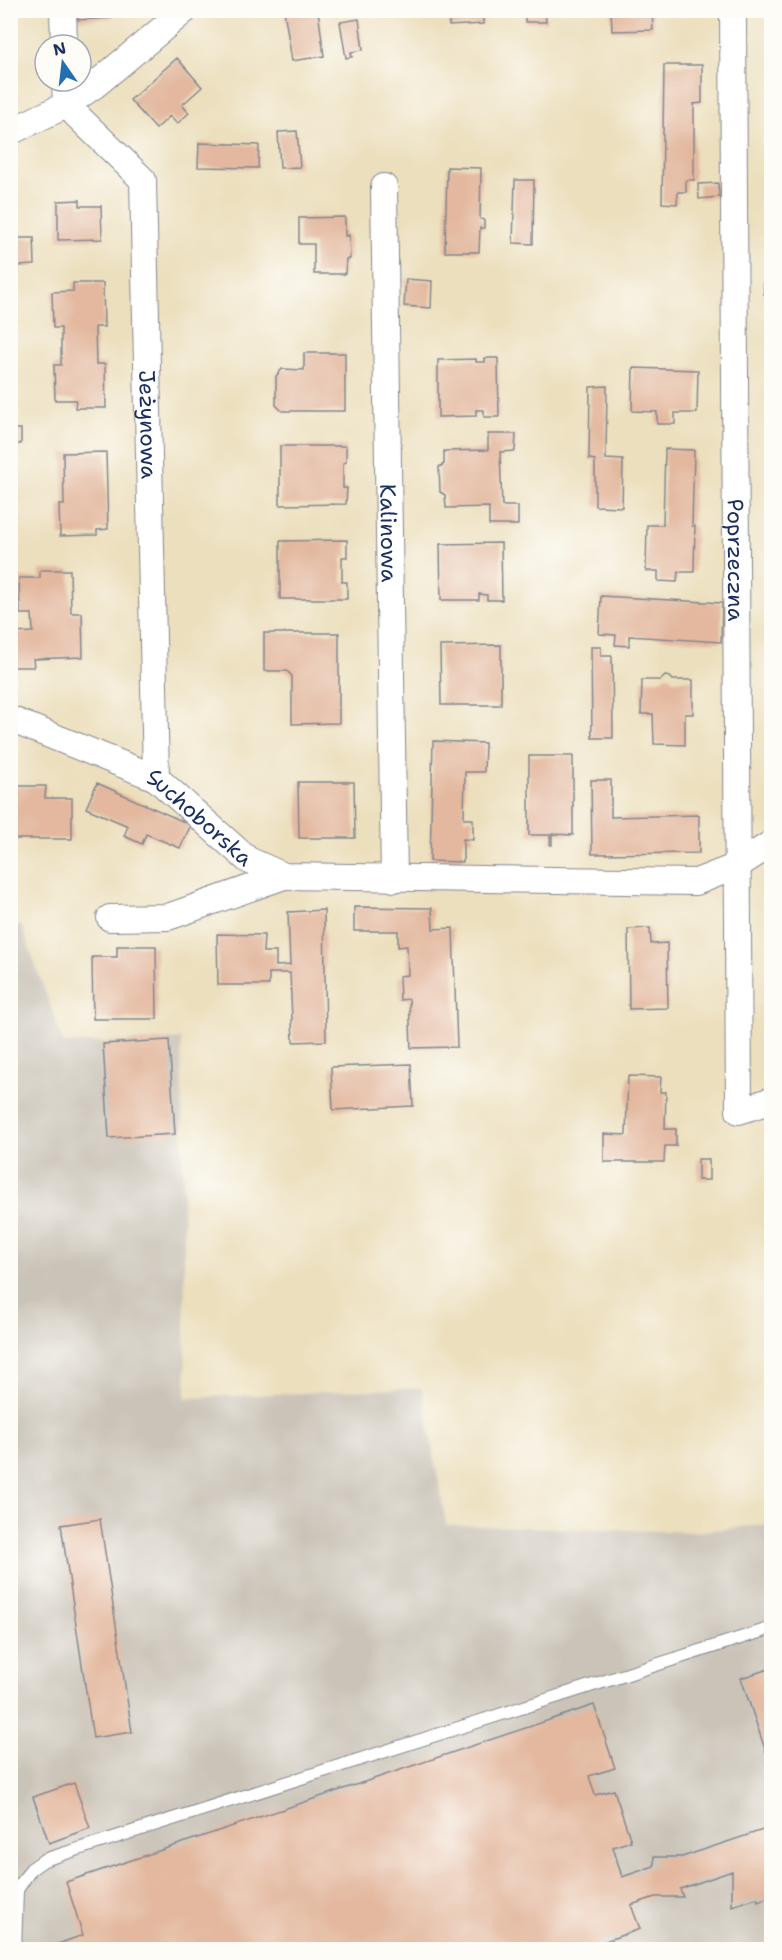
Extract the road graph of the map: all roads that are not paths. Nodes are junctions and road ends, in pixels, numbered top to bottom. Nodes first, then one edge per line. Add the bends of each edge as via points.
1 (63, 10) edge
2 (185, 10) edge
3 (733, 10) edge
4 (64, 33) edge
5 (93, 86) edge
6 (66, 93) edge
7 (10, 132) edge
8 (384, 187) dead end
9 (10, 719) edge
10 (156, 778) junction
11 (771, 843) edge
12 (737, 866) junction
13 (284, 876) junction
14 (394, 879) junction
15 (110, 918) dead end
16 (771, 1100) edge
17 (771, 1629) edge
18 (15, 1950) edge

1 - 4 street
2 - 5 street
3 - 12 street, Poprzeczna
6 - 7 street
6 - 10 street, Jeżynowa via 143,180
8 - 14 street, Kalinowa
9 - 10 street, Suchoborska
10 - 13 street, Suchoborska via 248,860
11 - 12 street, Suchoborska
12 - 14 street, Suchoborska via 696,882
12 - 16 street, Poprzeczna via 739,1111
13 - 14 street, Suchoborska
13 - 15 street via 168,917
17 - 18 lane via 44,1860 31,1869 17,1890

